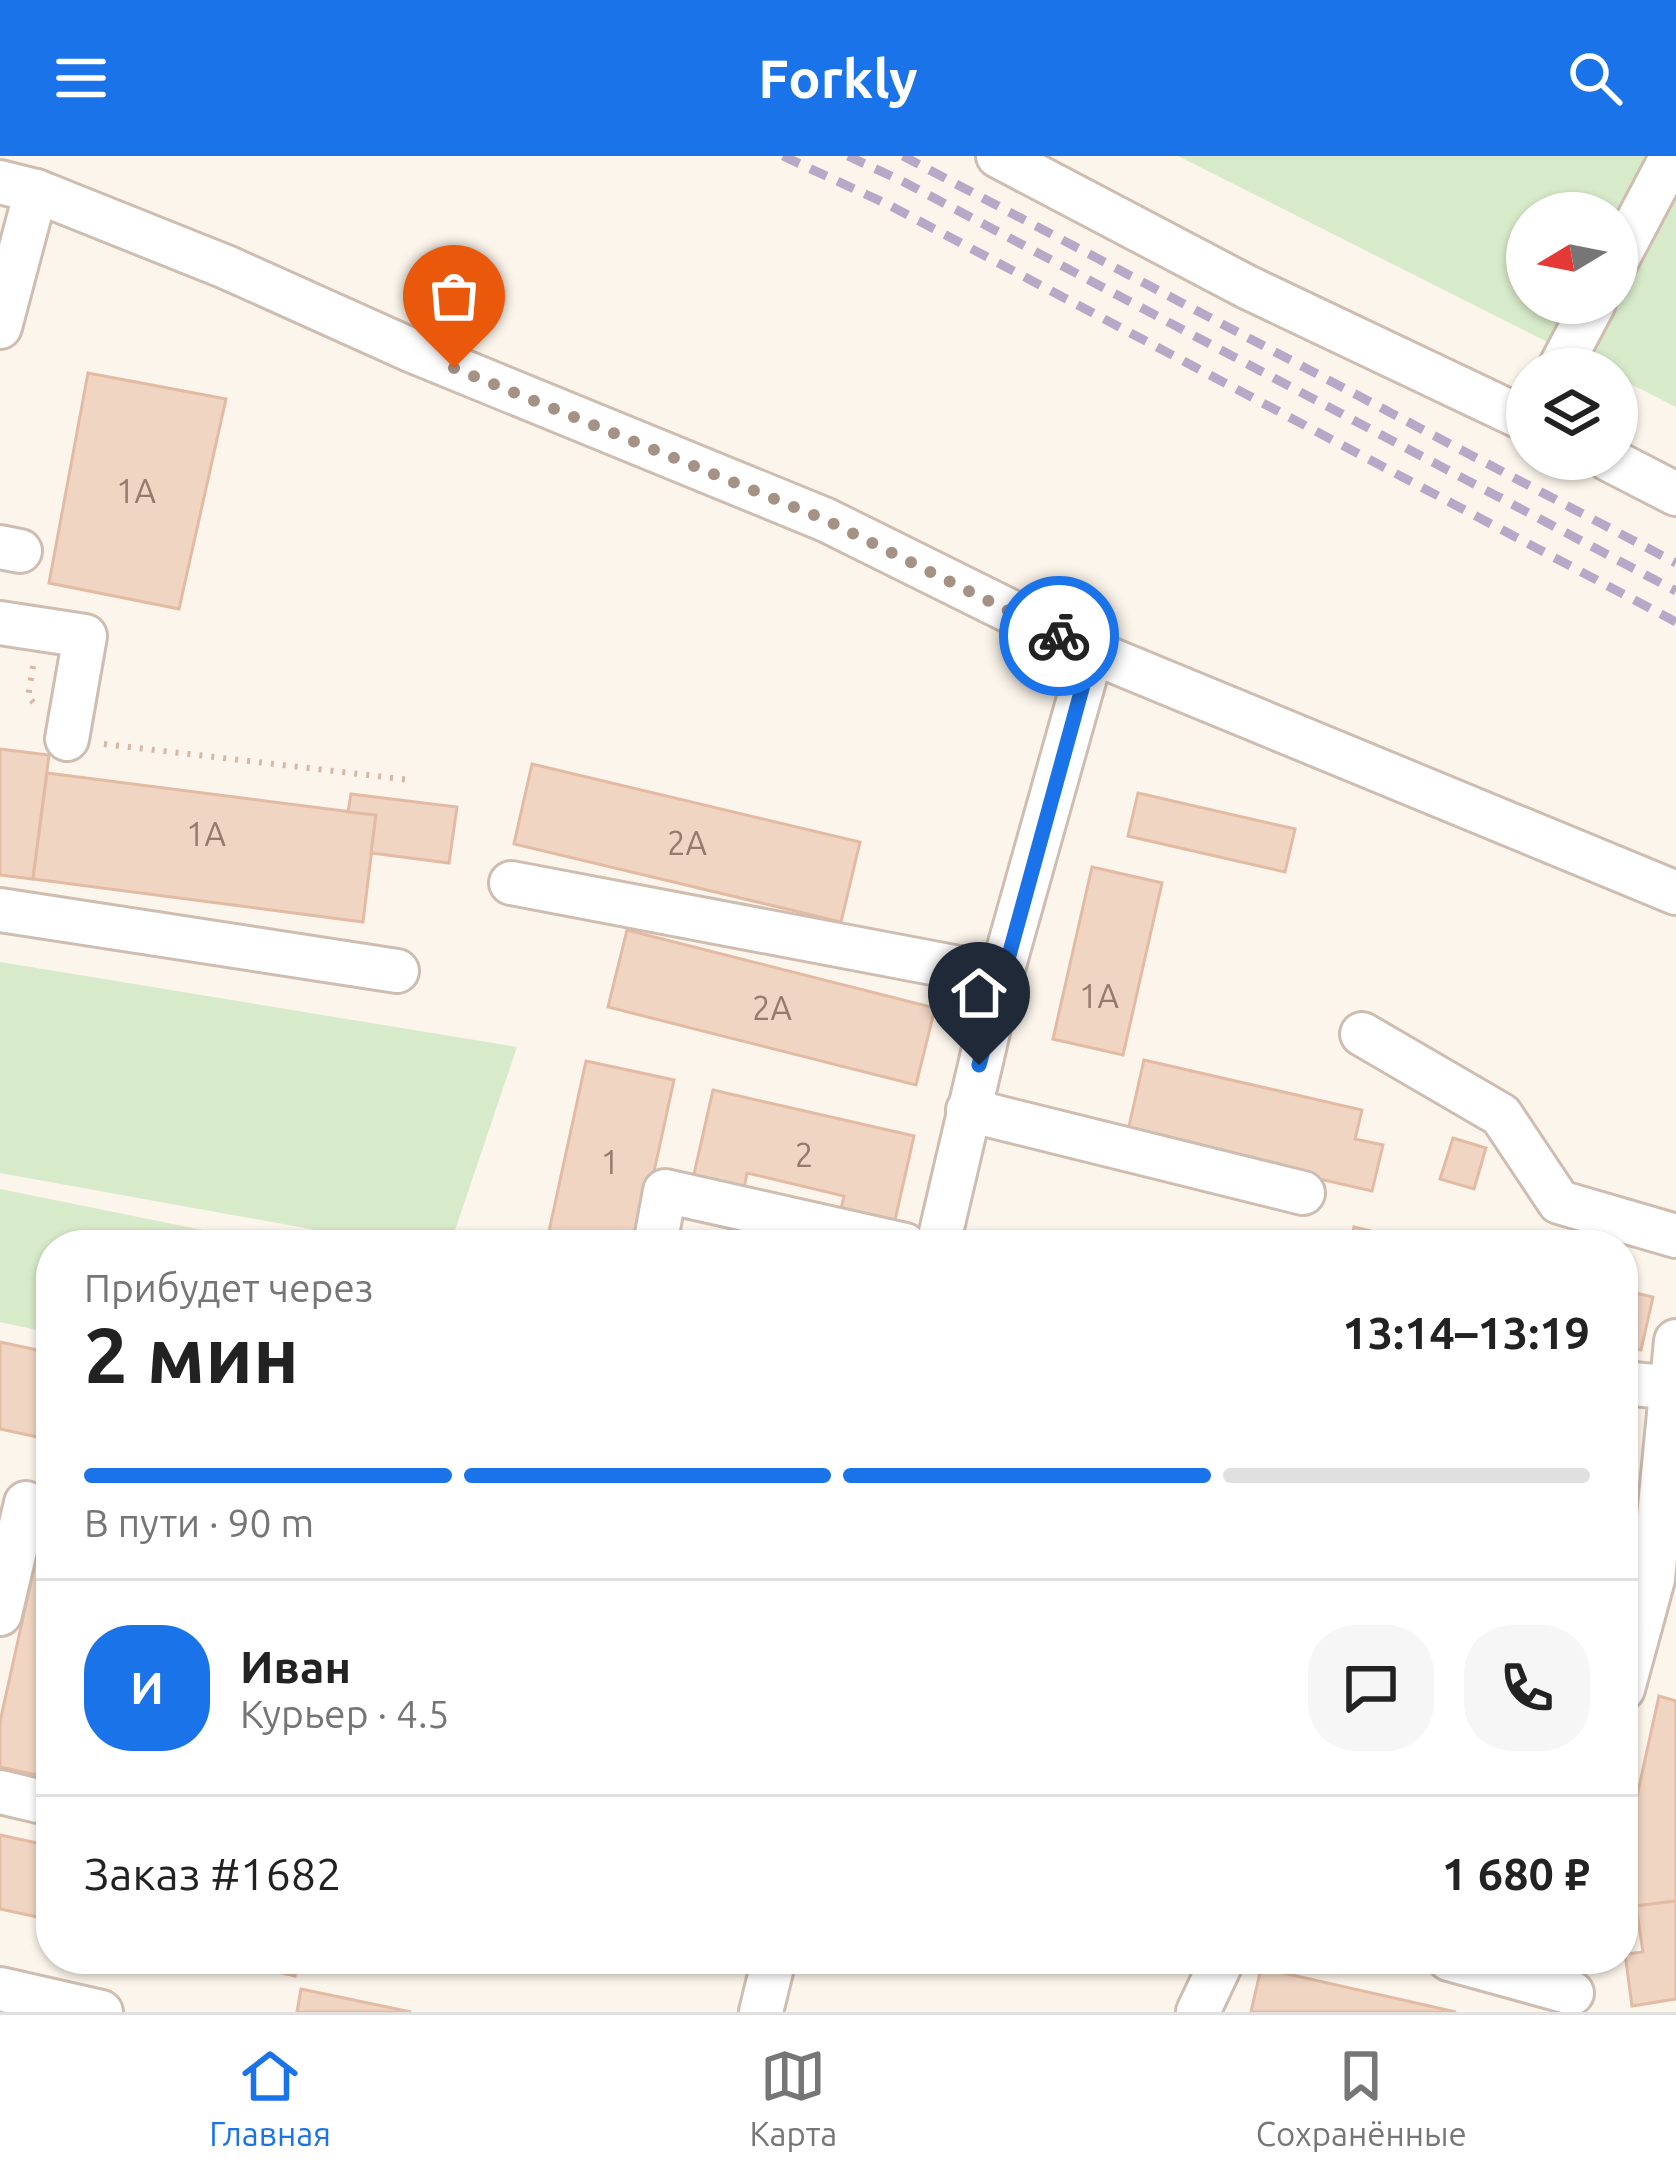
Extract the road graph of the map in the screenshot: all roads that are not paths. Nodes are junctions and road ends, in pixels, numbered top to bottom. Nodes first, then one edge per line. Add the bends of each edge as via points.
1 (998, 156) edge
2 (1672, 156) edge
3 (18, 186) edge
4 (1638, 220) edge
5 (0, 327) edge
6 (1506, 410) edge
7 (1638, 474) edge
8 (1676, 494) edge
9 (0, 623) edge
10 (1092, 652) junction
11 (67, 740) road end
12 (511, 883) dead end
13 (1676, 893) edge
14 (0, 910) edge
15 (398, 970) dead end
16 (1001, 976) junction
17 (1362, 1034) dead end
18 (968, 1110) junction
19 (1303, 1193) dead end
20 (658, 1230) edge
21 (838, 1230) edge
22 (941, 1230) edge
23 (1676, 1236) edge
24 (1676, 1341) edge
25 (1638, 1384) edge
26 (1673, 1388) edge
27 (26, 1503) edge
28 (1651, 1578) edge
29 (0, 1614) edge
30 (1638, 1630) edge
31 (0, 1792) edge
32 (36, 1800) edge
33 (772, 1974) edge
34 (1216, 1974) edge
35 (1513, 1974) edge
36 (1572, 1988) edge
37 (0, 1989) edge
38 (767, 2011) edge
39 (101, 2012) edge
40 (1198, 2012) edge

1 - 6 street
2 - 4 street
3 - 5 street
3 - 10 street via 826,520
7 - 8 street
9 - 11 street via 86,636
10 - 13 street
10 - 16 street
12 - 16 street
14 - 15 street
16 - 18 street
17 - 23 street via 1502,1115 1559,1202
18 - 19 street
18 - 22 street
20 - 21 street via 665,1191
24 - 26 street
25 - 26 street
26 - 28 street
27 - 29 street
28 - 30 street
31 - 32 street
33 - 38 street
34 - 40 street
35 - 36 street
37 - 39 street

